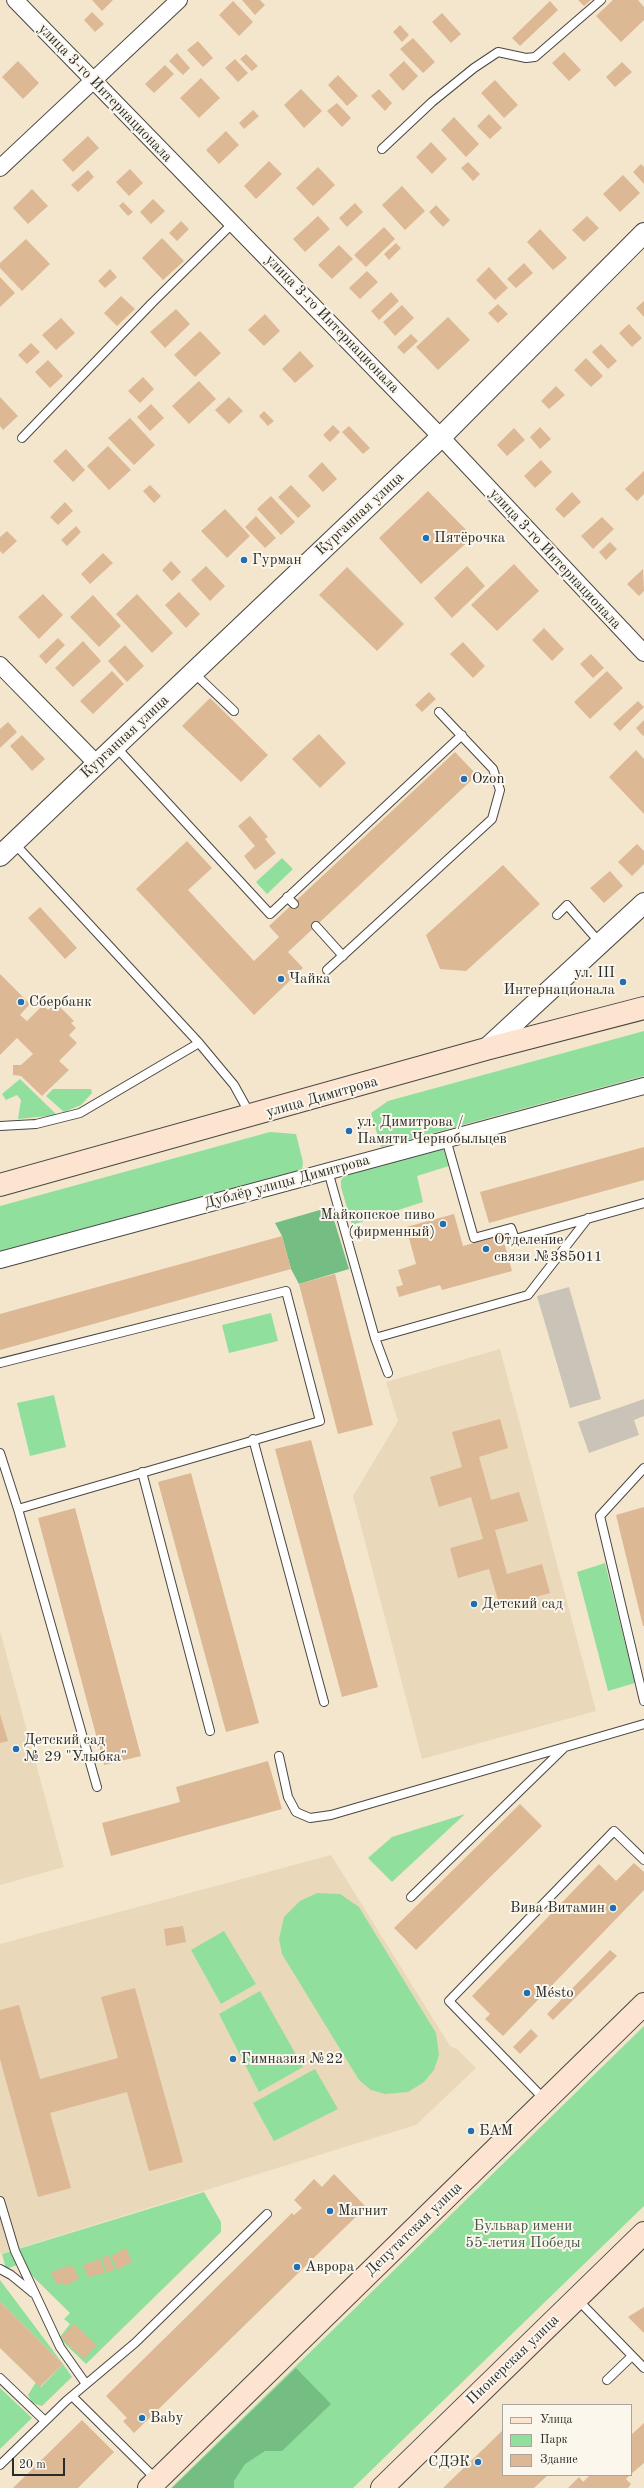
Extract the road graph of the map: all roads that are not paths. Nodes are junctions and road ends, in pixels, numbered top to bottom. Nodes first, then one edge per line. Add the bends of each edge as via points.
1 (15, 0) edge
2 (179, 0) edge
3 (601, 0) edge
4 (92, 81) junction
5 (382, 149) dead end
6 (0, 168) edge
7 (233, 223) junction
8 (644, 234) edge
9 (441, 437) junction
10 (22, 438) dead end
11 (644, 653) edge
12 (0, 665) edge
13 (193, 672) junction
14 (234, 711) dead end
15 (439, 712) dead end
16 (462, 735) junction
17 (115, 746) junction
18 (97, 764) junction
19 (7, 849) edge
20 (287, 897) junction
21 (644, 903) edge
22 (294, 904) dead end
23 (557, 915) dead end
24 (316, 926) dead end
25 (600, 943) junction
26 (343, 956) junction
27 (327, 970) dead end
28 (644, 1008) edge
29 (199, 1043) junction
30 (486, 1049) junction
31 (644, 1086) edge
32 (252, 1116) junction
33 (0, 1126) edge
34 (446, 1139) junction
35 (328, 1171) junction
36 (0, 1185) edge
37 (644, 1202) edge
38 (588, 1218) junction
39 (0, 1260) edge
40 (375, 1338) junction
41 (0, 1363) edge
42 (388, 1373) dead end
43 (253, 1439) junction
44 (0, 1452) edge
45 (644, 1468) edge
46 (142, 1472) junction
47 (18, 1509) junction
48 (644, 1701) edge
49 (324, 1702) dead end
50 (644, 1724) edge
51 (210, 1731) dead end
52 (564, 1749) junction
53 (279, 1756) dead end
54 (97, 1788) dead end
55 (644, 1860) edge
56 (411, 1896) dead end
57 (644, 2004) edge
58 (546, 2101) junction
59 (0, 2201) edge
60 (267, 2214) dead end
61 (644, 2233) edge
62 (0, 2269) edge
63 (35, 2295) junction
64 (577, 2298) junction
65 (632, 2356) junction
66 (644, 2368) edge
67 (0, 2378) edge
68 (607, 2380) dead end
69 (86, 2384) junction
70 (72, 2396) junction
71 (45, 2421) junction
72 (0, 2464) edge
73 (153, 2484) edge
74 (386, 2486) edge

1 - 4 street, улица 3-го Интернационала
2 - 4 street
3 - 5 lane via 535,57 526,58 498,52 474,68
4 - 6 street
4 - 7 street, улица 3-го Интернационала
7 - 9 street, улица 3-го Интернационала
7 - 10 lane
8 - 9 street, Курганная улица
9 - 11 street, улица 3-го Интернационала
9 - 13 street, Курганная улица
12 - 18 street
13 - 14 lane
13 - 17 street, Курганная улица
15 - 16 lane
16 - 20 lane
16 - 26 lane via 493,769 500,790 492,819
17 - 18 street, Курганная улица
17 - 20 lane via 270,914
18 - 19 street, Курганная улица
19 - 29 lane
20 - 22 lane
21 - 25 street
23 - 25 lane via 567,905
24 - 26 lane
25 - 30 street
26 - 27 lane
28 - 30 main road, улица Димитрова
29 - 32 lane via 234,1085
29 - 33 lane via 80,1113 36,1124
30 - 32 main road, улица Димитрова
31 - 34 street, Дублёр улицы Димитрова
32 - 36 main road, улица Димитрова
34 - 35 street, Дублёр улицы Димитрова
34 - 38 lane via 474,1238 511,1228 515,1240
35 - 39 street, Дублёр улицы Димитрова
35 - 40 lane
37 - 38 lane
38 - 40 lane via 528,1295
40 - 42 lane
41 - 43 lane via 286,1291 320,1421
43 - 46 lane
43 - 49 lane
44 - 47 lane
45 - 48 lane via 600,1516
46 - 47 lane
46 - 51 lane
47 - 54 lane
50 - 52 lane
52 - 53 lane via 331,1815 310,1818 296,1812 288,1797
52 - 56 lane
55 - 58 lane via 614,1831 448,2001
57 - 58 main road, Депутатская улица
58 - 73 main road, Депутатская улица
59 - 63 lane via 15,2251
60 - 69 lane via 134,2344
61 - 64 main road, Пионерская улица
62 - 63 lane via 12,2275
63 - 69 lane via 60,2347
64 - 65 lane
64 - 74 main road, Пионерская улица
65 - 66 lane
65 - 68 lane
67 - 71 lane
69 - 70 lane
70 - 71 lane
70 - 73 lane
71 - 72 lane

